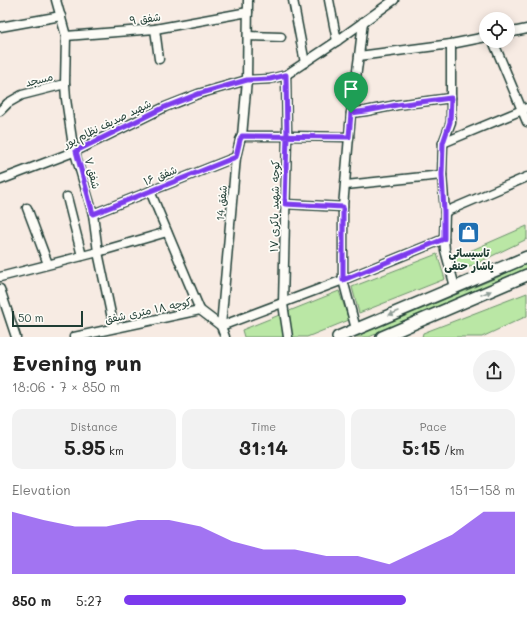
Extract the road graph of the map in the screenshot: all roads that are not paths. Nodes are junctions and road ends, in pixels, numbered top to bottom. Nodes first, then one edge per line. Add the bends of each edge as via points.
1 (56, 0) edge
2 (248, 0) edge
3 (293, 0) edge
4 (329, 0) edge
5 (394, 0) edge
6 (248, 12) junction
7 (61, 16) junction
8 (363, 22) junction
9 (0, 27) edge
10 (155, 29) junction
11 (527, 29) edge
12 (515, 31) edge
13 (66, 36) junction
14 (248, 36) junction
15 (281, 37) dead end
16 (479, 38) edge
17 (338, 41) junction
18 (451, 44) junction
19 (496, 48) edge
20 (359, 56) junction
21 (158, 59) dead end
22 (305, 63) junction
23 (286, 75) junction
24 (247, 80) junction
25 (66, 84) junction
26 (451, 98) junction
27 (524, 109) edge
28 (0, 111) edge
29 (351, 113) junction
30 (527, 122) edge
31 (242, 136) junction
32 (287, 136) junction
33 (349, 137) junction
34 (443, 143) junction
35 (76, 151) junction
36 (236, 157) junction
37 (442, 175) junction
38 (527, 177) edge
39 (0, 180) edge
40 (346, 185) junction
41 (150, 191) junction
42 (67, 198) dead end
43 (285, 204) junction
44 (343, 207) junction
45 (27, 208) dead end
46 (444, 212) junction
47 (93, 214) junction
48 (167, 232) junction
49 (444, 239) junction
50 (98, 252) junction
51 (82, 256) junction
52 (527, 257) edge
53 (48, 264) junction
54 (527, 275) edge
55 (0, 277) edge
56 (343, 280) junction
57 (455, 287) junction
58 (0, 289) edge
59 (283, 304) junction
60 (200, 310) junction
61 (222, 326) junction
62 (114, 328) junction
63 (356, 329) junction
64 (397, 334) edge
65 (16, 337) edge
66 (74, 337) edge
67 (225, 337) edge
68 (288, 337) edge
69 (338, 337) edge
70 (382, 337) edge

1 - 7 street, شفق ۷
2 - 6 street, شفق 14
3 - 22 street
4 - 17 street
5 - 8 street
6 - 10 street, شفق ۹
6 - 14 street, شفق 14
7 - 9 street
7 - 13 street, شفق ۷
8 - 17 street
8 - 20 street
10 - 13 street, شفق ۹
10 - 21 street
11 - 12 street
13 - 25 street, شفق ۷
14 - 15 street
14 - 24 street, شفق 14
16 - 18 street
17 - 22 street
18 - 20 street
18 - 26 street
19 - 27 street
20 - 29 street
22 - 23 street
23 - 24 street, شهید صدیف نظام پور
23 - 32 street, کوچه شهید باکری ۱۷
24 - 31 street, شفق 14
24 - 35 street, شهید صدیف نظام پور via 198,94 165,107
25 - 28 street, مسجد via 22,95
25 - 35 street, شفق ۷ via 66,100
26 - 29 street
26 - 34 street via 450,122
27 - 30 street
27 - 34 street
29 - 33 street
31 - 32 street
31 - 36 street, شفق 14
32 - 33 street
32 - 43 street, کوچه شهید باکری ۱۷
33 - 40 street
34 - 37 street
35 - 39 street, شهید صدیف نظام پور
35 - 47 street, شفق ۷
36 - 41 street, شفق ۱۶
36 - 61 street, شفق 14
37 - 40 street
37 - 46 street
38 - 46 street
40 - 44 street
41 - 47 street, شفق ۱۶
41 - 48 street
42 - 51 street
43 - 44 street
43 - 59 street, کوچه شهید باکری ۱۷
44 - 56 street
45 - 53 street
46 - 49 street
47 - 50 street, شفق ۷
48 - 50 street
48 - 60 street
49 - 56 street
49 - 57 street
50 - 51 street
50 - 62 street, شفق ۷
51 - 53 street
52 - 57 main road
53 - 55 street
64 -> 54 main road
56 - 59 street
56 - 63 street
57 -> 63 main road
58 - 65 street
59 - 61 street
59 - 68 street, کوچه شهید باکری ۱۷
60 - 61 street, کوچه ۱۸ متری شفق
60 - 62 street, کوچه ۱۸ متری شفق
61 - 67 street, شفق 14
62 - 66 street, کوچه ۱۸ متری شفق
63 - 69 main road
64 - 70 main road

